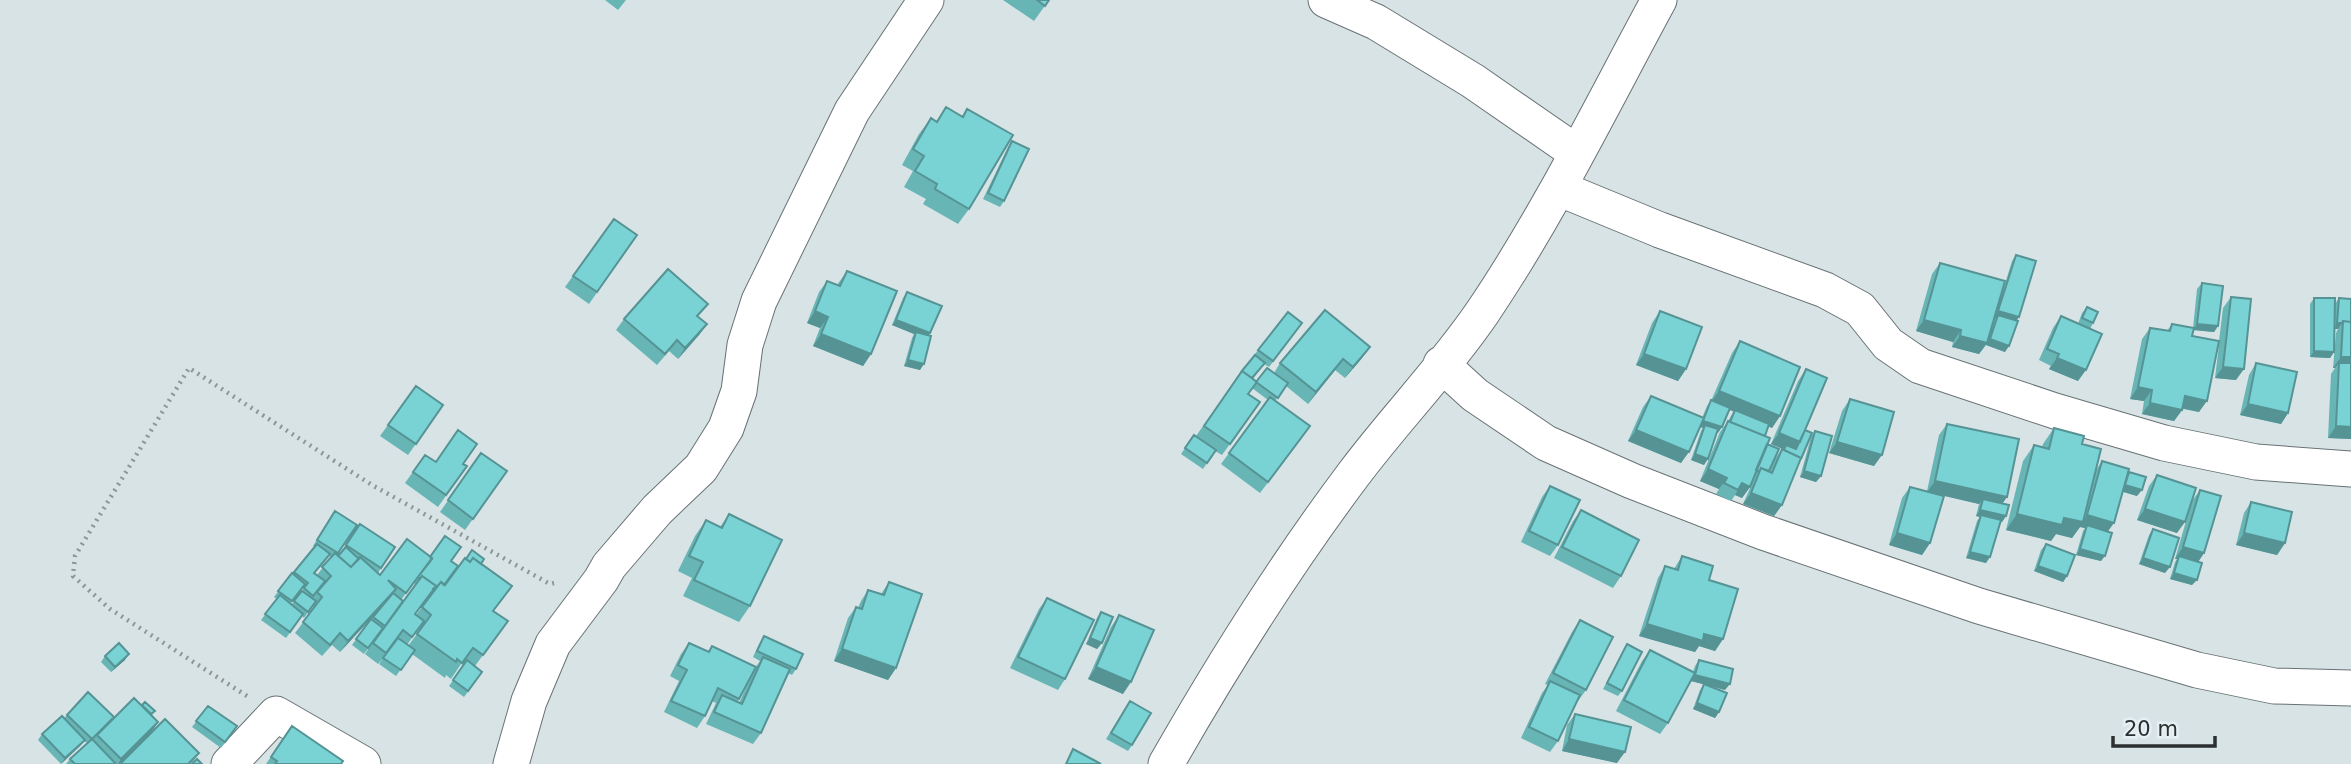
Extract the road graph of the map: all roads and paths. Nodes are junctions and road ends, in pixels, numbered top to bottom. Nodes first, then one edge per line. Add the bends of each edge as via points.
1 (926, 0) edge
2 (1326, 0) edge
3 (1659, 0) edge
4 (1577, 153) junction
5 (1558, 188) junction
6 (1441, 364) junction
7 (2351, 469) edge
8 (601, 580) junction
9 (2351, 688) edge
10 (276, 714) junction
11 (229, 764) edge
12 (363, 764) edge
13 (511, 764) edge
14 (1166, 764) edge

1 - 8 street via 852,111 759,302 726,428 701,468 657,510
2 - 4 street via 1376,22 1452,68
3 - 4 street
4 - 5 street
5 - 6 street via 1507,275
5 - 7 street via 1825,290 1860,309 1888,344 1920,366 2164,443 2256,462
6 - 9 street via 1475,395 1546,443 1762,532 1979,606 2197,670 2274,686
6 - 14 street via 1353,474 1274,587
8 - 10 path via 550,584 372,485 189,368 75,556 72,576 110,609
8 - 13 street via 553,644 529,701
10 - 11 street
10 - 12 street

